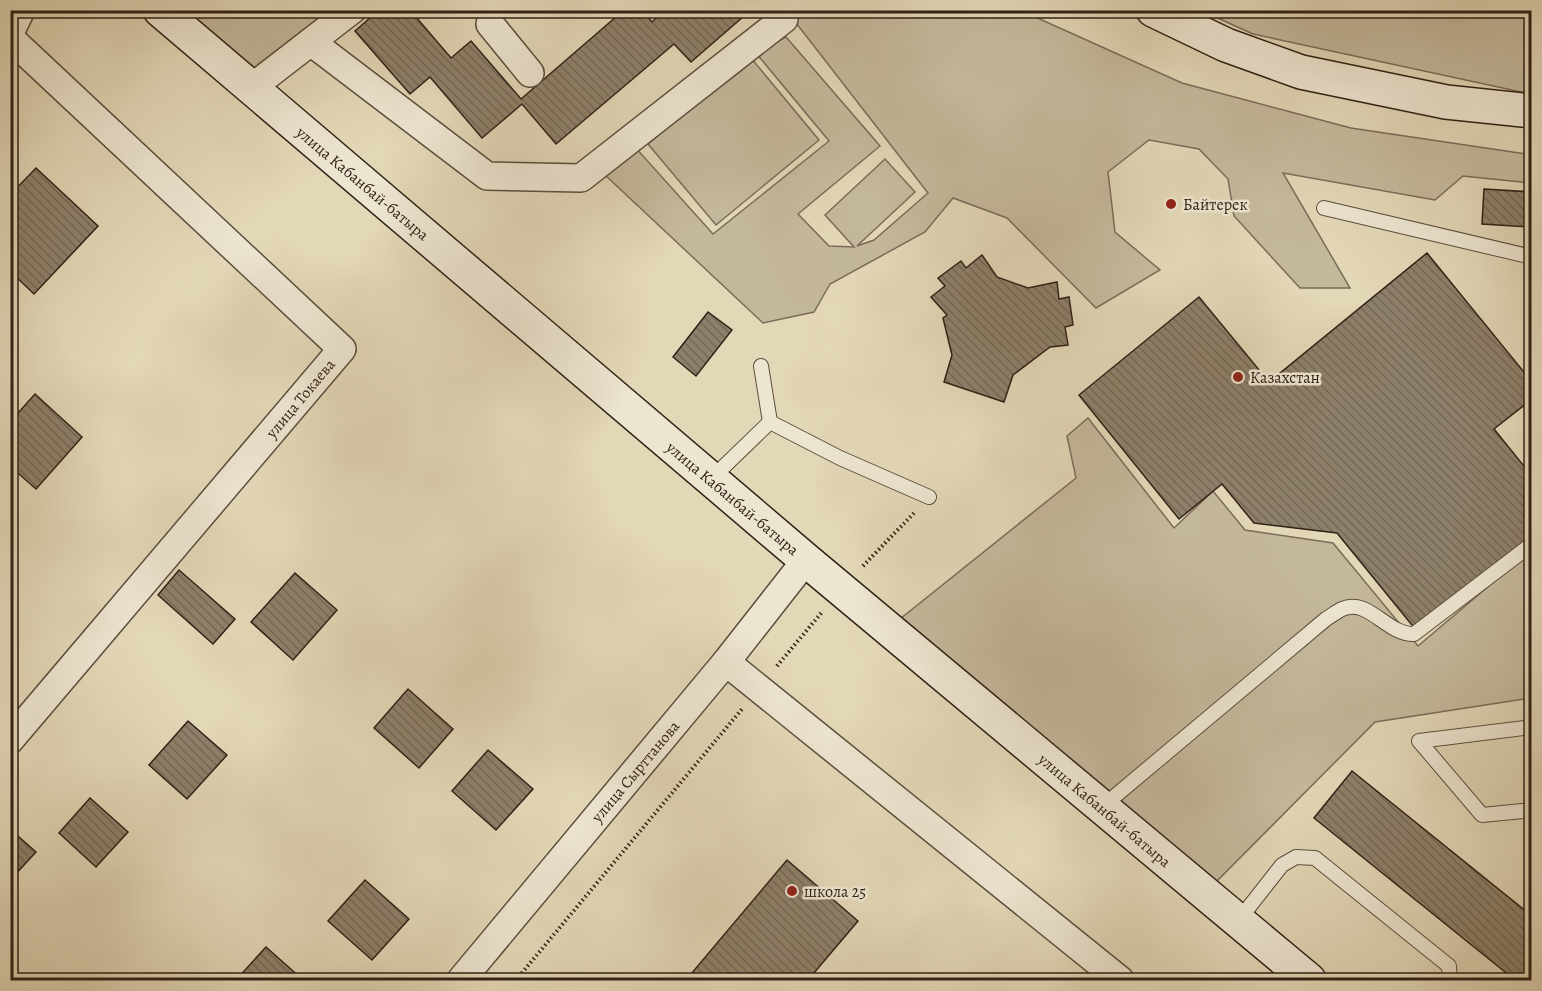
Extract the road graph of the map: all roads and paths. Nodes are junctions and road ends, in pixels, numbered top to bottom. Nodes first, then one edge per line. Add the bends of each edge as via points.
1 (21, 10) edge
2 (160, 10) edge
3 (352, 10) edge
4 (1153, 10) edge
5 (488, 15) edge
6 (784, 19) dead end
7 (10, 33) edge
8 (10, 38) edge
9 (311, 42) junction
10 (530, 73) dead end
11 (251, 88) junction
12 (1532, 111) edge
13 (1324, 208) dead end
14 (1532, 257) edge
15 (761, 366) dead end
16 (770, 422) junction
17 (711, 479) junction
18 (929, 497) joint
19 (1532, 544) edge
20 (806, 560) junction
21 (841, 589) junction
22 (726, 662) junction
23 (759, 689) junction
24 (1532, 727) edge
25 (10, 740) edge
26 (1102, 807) junction
27 (1532, 810) edge
28 (1238, 921) junction
29 (461, 981) edge
30 (516, 981) edge
31 (1120, 981) edge
32 (1309, 981) edge
33 (1450, 981) edge

1 - 7 street
2 - 11 main road, улица Кабанбай-батыра
3 - 9 street
4 - 12 main road via 1226,45 1301,72 1446,102
5 - 10 street
6 - 9 street via 582,178 488,176
8 - 25 street, улица Токаева via 342,349
9 - 11 street
11 - 17 main road, улица Кабанбай-батыра
13 - 14 lane
15 - 16 lane
16 - 17 lane
16 - 18 lane
17 - 20 main road, улица Кабанбай-батыра
18 - 21 path
19 - 26 lane via 1414,634 1385,625 1368,610 1343,608
20 - 21 main road, улица Кабанбай-батыра
20 - 22 street, улица Сырттанова
21 - 23 path
21 - 26 main road, улица Кабанбай-батыра
22 - 23 street
22 - 29 street, улица Сырттанова
23 - 30 path
23 - 31 street
24 - 27 lane via 1419,741 1482,815
26 - 28 main road, улица Кабанбай-батыра
28 - 32 main road, улица Кабанбай-батыра
28 - 33 lane via 1282,865 1296,857 1315,858 1449,966

